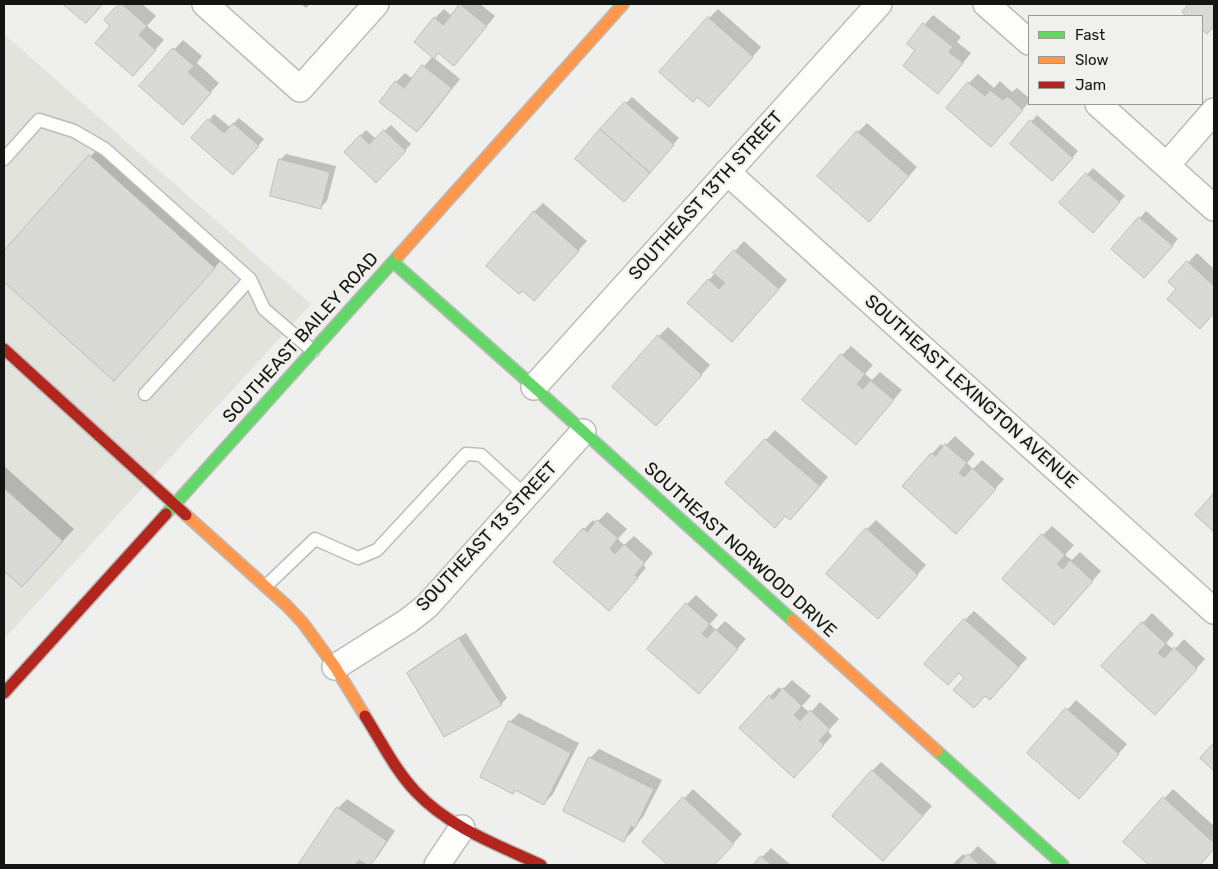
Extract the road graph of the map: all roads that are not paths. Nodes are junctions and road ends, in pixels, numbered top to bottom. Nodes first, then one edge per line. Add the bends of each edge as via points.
1 (205, 4) edge
2 (376, 4) edge
3 (623, 4) edge
4 (879, 4) edge
5 (986, 4) edge
6 (1028, 41) edge
7 (1099, 105) edge
8 (1214, 111) edge
9 (4, 159) edge
10 (1166, 165) junction
11 (727, 172) junction
12 (1214, 208) edge
13 (392, 262) junction
14 (250, 279) junction
15 (4, 349) edge
16 (313, 351) junction
17 (534, 387) junction
18 (145, 394) dead end
19 (583, 432) junction
20 (526, 496) junction
21 (175, 504) junction
22 (266, 586) junction
23 (1214, 611) edge
24 (335, 667) junction
25 (4, 693) edge
26 (462, 828) junction
27 (437, 865) edge
28 (541, 865) edge
29 (1063, 865) edge

1 - 2 street via 300,90
3 - 13 street, SOUTHEAST BAILEY ROAD
4 - 11 street, SOUTHEAST 13TH STREET
5 - 6 street
7 - 10 street
8 - 10 street
9 - 14 lane via 39,120 74,131 105,149
10 - 12 street
11 - 17 street, SOUTHEAST 13TH STREET
11 - 23 street, SOUTHEAST LEXINGTON AVENUE
13 - 16 street, SOUTHEAST BAILEY ROAD
13 - 17 street, SOUTHEAST NORWOOD DRIVE
14 - 16 lane via 264,308
14 - 18 lane
15 - 21 street
16 - 21 street, SOUTHEAST BAILEY ROAD
17 - 19 street, SOUTHEAST NORWOOD DRIVE
19 - 20 street, SOUTHEAST 13 STREET
19 - 29 street, SOUTHEAST NORWOOD DRIVE
20 - 22 lane via 481,455 466,454 376,550 358,558 315,539
20 - 24 street, SOUTHEAST 13 STREET via 427,606
21 - 22 street
21 - 25 street, SOUTHEAST BAILEY ROAD
22 - 24 street via 303,623
24 - 26 street via 398,769 416,792
26 - 27 street
26 - 28 street

